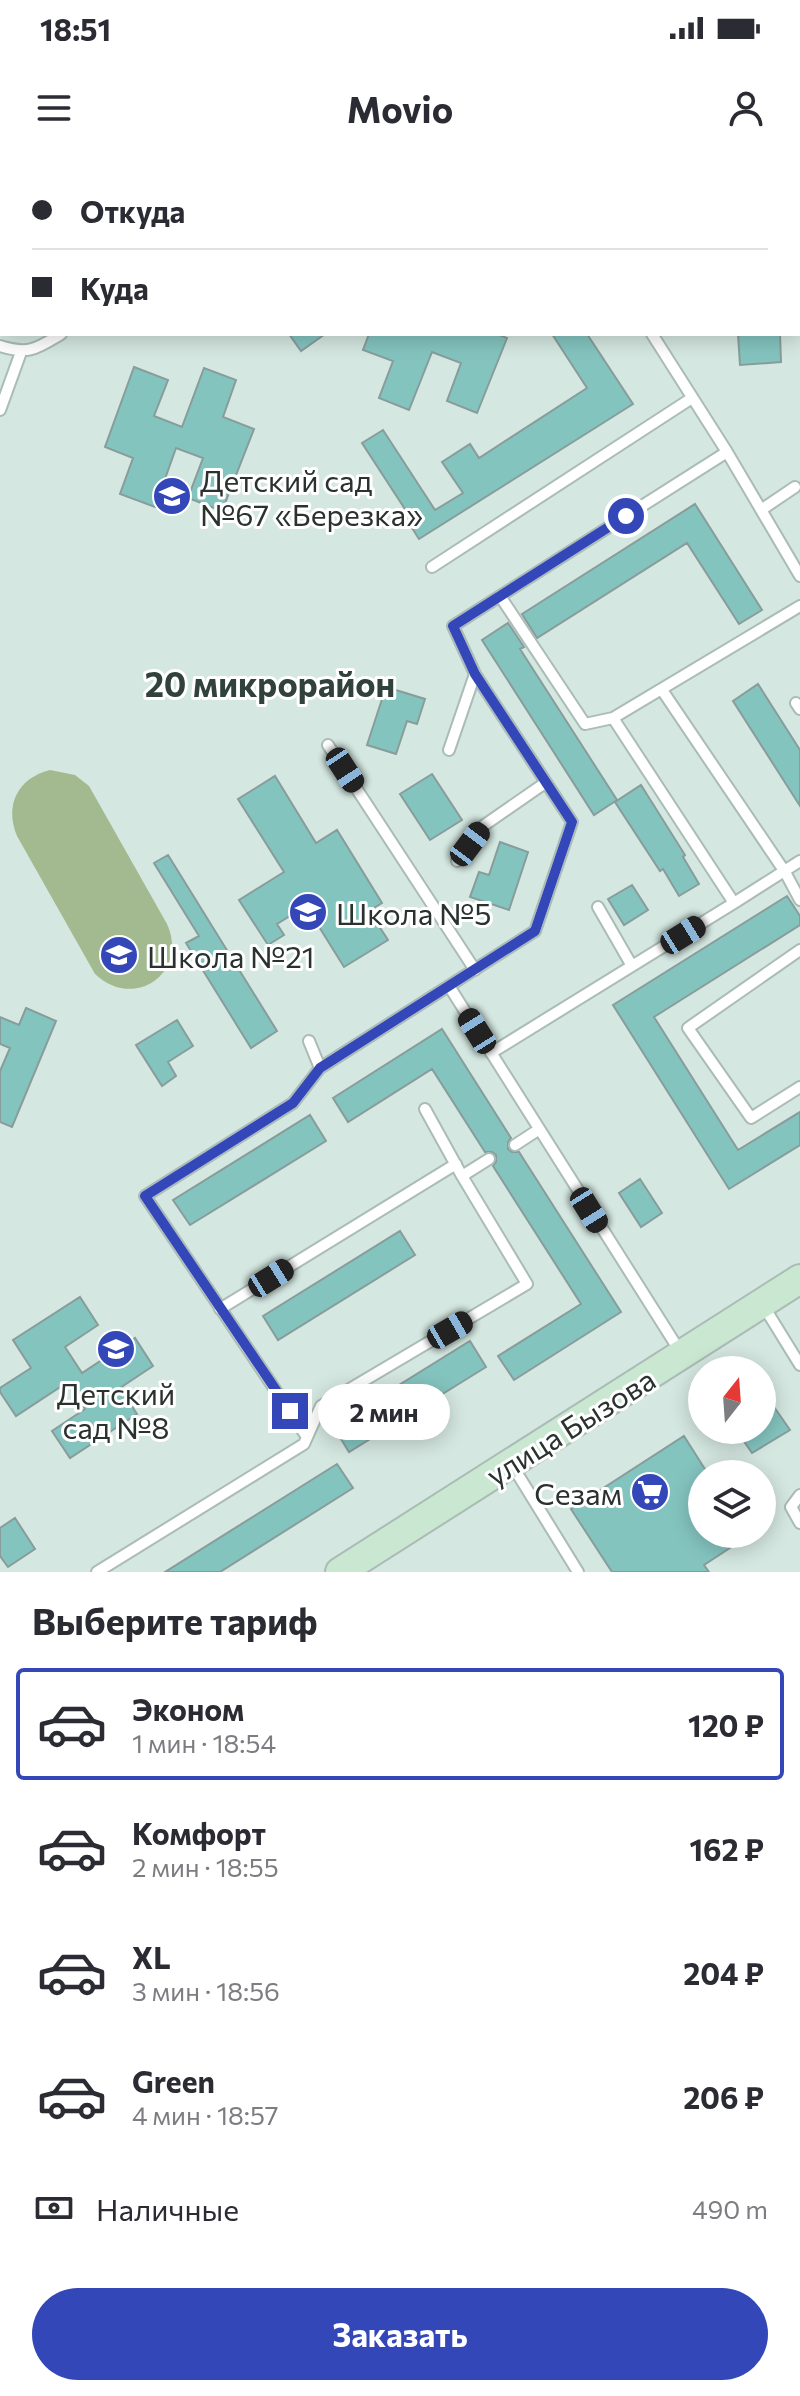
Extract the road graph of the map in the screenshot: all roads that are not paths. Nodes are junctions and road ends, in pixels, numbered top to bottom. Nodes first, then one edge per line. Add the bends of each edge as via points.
1 (57, 336) edge
2 (653, 336) edge
3 (0, 346) edge
4 (21, 352) junction
5 (692, 398) junction
6 (0, 410) edge
7 (727, 452) junction
8 (795, 487) dead end
9 (761, 510) junction
10 (432, 567) dead end
11 (800, 576) edge
12 (500, 596) junction
13 (800, 606) edge
14 (475, 674) junction
15 (662, 690) junction
16 (613, 718) junction
17 (328, 745) dead end
18 (449, 750) dead end
19 (545, 783) junction
20 (457, 861) dead end
21 (800, 861) edge
22 (785, 872) junction
23 (800, 900) edge
24 (734, 903) junction
25 (598, 907) dead end
26 (800, 950) edge
27 (632, 966) junction
28 (475, 970) junction
29 (449, 986) junction
30 (309, 1041) dead end
31 (491, 1053) junction
32 (320, 1068) junction
33 (800, 1087) edge
34 (425, 1109) dead end
35 (538, 1130) junction
36 (515, 1145) dead end
37 (489, 1159) dead end
38 (456, 1164) junction
39 (462, 1176) junction
40 (800, 1279) edge
41 (762, 1303) junction
42 (220, 1309) junction
43 (682, 1355) junction
44 (800, 1365) edge
45 (307, 1437) junction
46 (511, 1463) junction
47 (800, 1495) edge
48 (800, 1523) edge
49 (352, 1569) edge
50 (97, 1572) edge
51 (578, 1572) edge

1 - 4 lane
2 - 5 lane
3 - 4 lane
4 - 6 lane
5 - 7 lane
5 - 10 lane
7 - 9 lane
7 - 12 lane
8 - 9 lane
9 - 11 lane
12 - 14 lane via 453,626
12 - 16 lane via 585,724
13 - 15 lane
14 - 18 lane
14 - 19 lane
15 - 16 lane
15 - 22 lane
16 - 24 lane
17 - 28 lane
19 - 20 lane via 483,826
19 - 28 lane via 572,822 535,931
21 - 22 lane
22 - 23 lane
22 - 24 lane
24 - 27 lane
25 - 27 lane
26 - 33 lane via 688,1028 751,1118
27 - 31 lane
28 - 29 lane
29 - 31 lane
29 - 32 lane
30 - 32 lane
31 - 35 lane
32 - 42 lane via 293,1103 145,1196
34 - 38 lane
35 - 36 lane
35 - 43 lane
37 - 39 lane
38 - 39 lane
38 - 42 lane
39 - 45 lane via 527,1284 321,1406
40 - 41 street, улица Бызова
41 - 43 street, улица Бызова
41 - 44 lane
42 - 45 lane
43 - 46 street, улица Бызова
45 - 50 lane via 304,1444
46 - 49 street, улица Бызова
46 - 51 lane
47 - 48 lane via 791,1507

